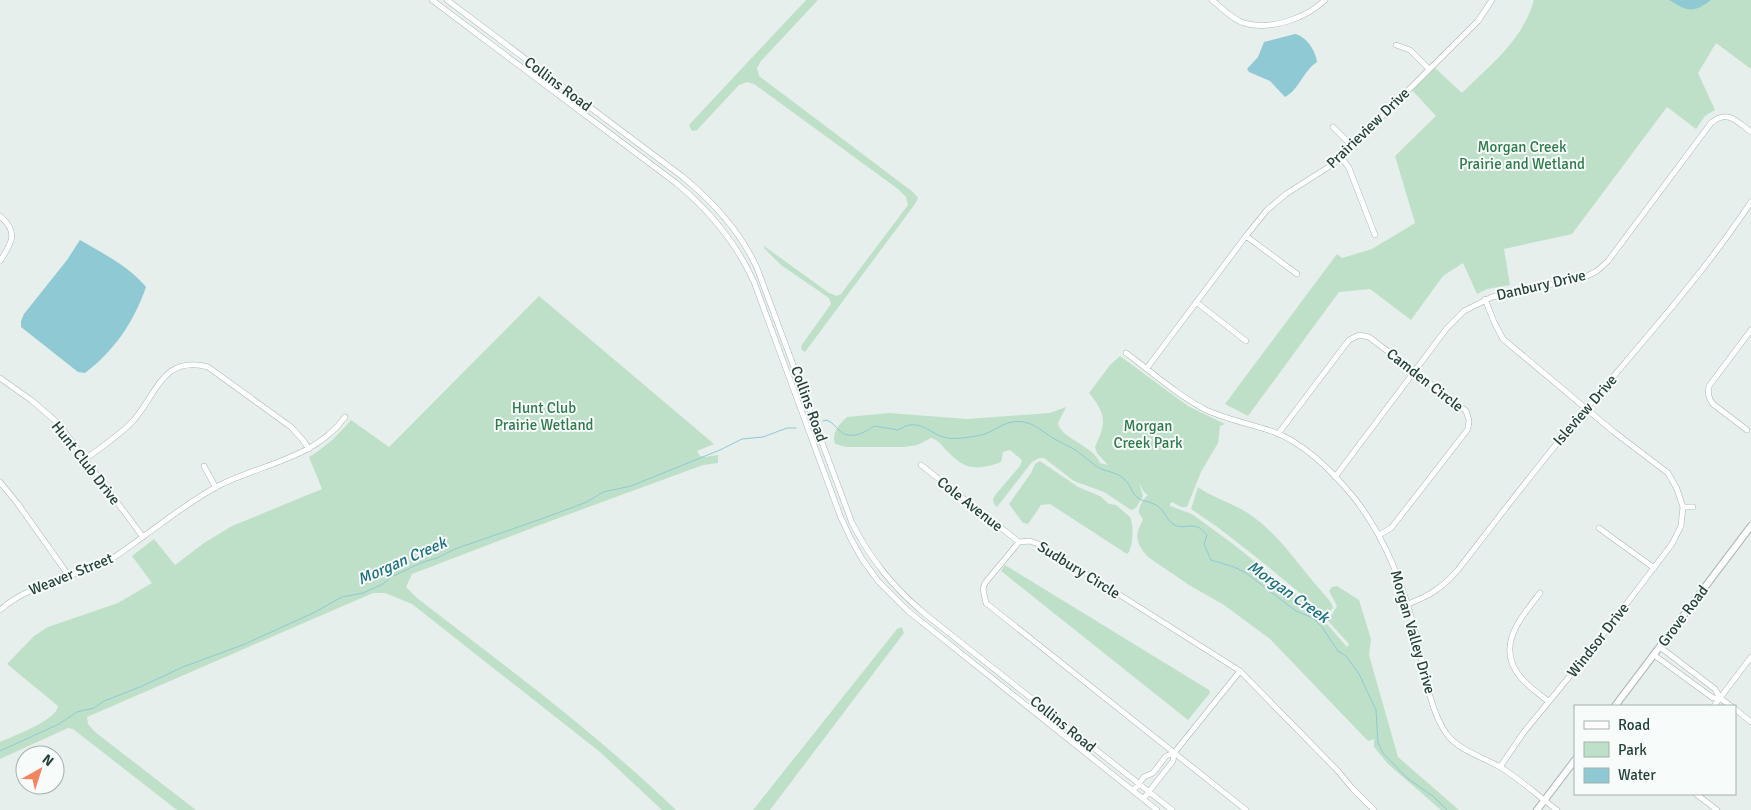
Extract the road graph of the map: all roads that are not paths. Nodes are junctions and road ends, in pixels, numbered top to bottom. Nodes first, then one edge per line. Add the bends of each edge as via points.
1 (432, 0) edge
2 (447, 0) edge
3 (1212, 0) edge
4 (1325, 0) edge
5 (1492, 0) edge
6 (1396, 45) dead end
7 (1430, 69) junction
8 (1333, 126) dead end
9 (1751, 132) edge
10 (1352, 146) junction
11 (1341, 157) junction
12 (1751, 202) edge
13 (0, 216) edge
14 (1375, 235) dead end
15 (1246, 236) junction
16 (0, 260) edge
17 (1296, 274) dead end
18 (1485, 299) junction
19 (1196, 302) junction
20 (1751, 330) edge
21 (1246, 341) dead end
22 (1126, 353) dead end
23 (1147, 368) junction
24 (1415, 371) junction
25 (0, 378) edge
26 (1586, 408) junction
27 (345, 417) dead end
28 (1747, 430) dead end
29 (1278, 434) junction
30 (309, 449) junction
31 (85, 459) junction
32 (921, 465) dead end
33 (204, 466) dead end
34 (1335, 477) junction
35 (0, 482) edge
36 (216, 488) junction
37 (1683, 507) junction
38 (1693, 507) dead end
39 (1751, 526) edge
40 (1599, 528) dead end
41 (1379, 536) junction
42 (143, 537) junction
43 (1019, 542) junction
44 (1654, 568) junction
45 (69, 576) junction
46 (1540, 593) dead end
47 (1408, 604) junction
48 (0, 610) edge
49 (1660, 647) junction
50 (1654, 655) junction
51 (1751, 657) edge
52 (1240, 671) junction
53 (1720, 698) junction
54 (1548, 701) junction
55 (1616, 705) edge
56 (1715, 705) edge
57 (1730, 705) edge
58 (1736, 710) edge
59 (1751, 722) edge
60 (1174, 752) junction
61 (1574, 761) edge
62 (1500, 767) junction
63 (1138, 783) junction
64 (1133, 790) junction
65 (1149, 791) junction
66 (1697, 795) edge
67 (1143, 799) junction
68 (1544, 800) junction
69 (1157, 810) edge
70 (1172, 810) edge
71 (1246, 810) edge
72 (1374, 810) edge
73 (1537, 810) edge
74 (1557, 810) edge
75 (1717, 810) edge

1 - 64 street, Collins Road via 676,183 719,224 754,282 841,518 862,559 878,581 908,611
2 - 63 street, Collins Road via 683,177 718,208 758,268 852,523 869,555 908,600
3 - 4 street via 1243,23 1258,26 1302,17
5 - 7 street, Prairieview Drive via 1478,21
6 - 7 street via 1410,50
7 - 10 street, Prairieview Drive
8 - 10 street
9 - 18 street, Danbury Drive via 1730,117 1710,123 1598,271
10 - 11 street, Prairieview Drive
11 - 14 street via 1349,168
11 - 15 street, Prairieview Drive via 1276,202
12 - 26 street, Isleview Drive via 1656,328
13 - 16 street via 10,227 12,236 10,247
15 - 17 street
15 - 19 street, Prairieview Drive
18 - 24 street, Danbury Drive via 1451,323
18 - 26 street, Windsor Drive via 1503,338
19 - 21 street
19 - 23 street, Prairieview Drive
20 - 28 street via 1709,386 1708,393 1713,404
22 - 23 street, Morgan Valley Drive
23 - 29 street, Morgan Valley Drive via 1205,409 1229,420
24 - 29 street, Camden Circle via 1369,336 1358,335 1349,340
24 - 34 street, Danbury Drive
24 - 41 street, Camden Circle via 1466,411 1468,428 1391,528
25 - 31 street, Hunt Club Drive via 58,423
26 - 37 street, Windsor Drive via 1668,473
26 - 47 street, Isleview Drive via 1458,571 1427,597
27 - 30 street, Weaver Street via 333,432
29 - 34 street, Morgan Valley Drive via 1304,450
30 - 31 street via 291,427 208,367 187,364 171,371 134,420
30 - 36 street, Weaver Street
31 - 42 street, Hunt Club Drive
32 - 43 street, Cole Avenue
33 - 36 street
34 - 41 street, Morgan Valley Drive via 1355,499
35 - 45 street
36 - 42 street, Weaver Street
37 - 38 street
37 - 44 street, Windsor Drive via 1678,535
39 - 49 street, Grove Road
40 - 44 street
41 - 47 street, Morgan Valley Drive
42 - 45 street, Weaver Street via 112,559
43 - 52 street, Sudbury Circle via 1030,541 1040,545
43 - 60 street, Sudbury Circle via 985,582 986,603
44 - 54 street, Windsor Drive via 1592,650
45 - 48 street, Weaver Street via 20,595
46 - 54 street via 1513,629 1510,656 1524,681
47 - 62 street, Morgan Valley Drive via 1440,723 1459,745
49 - 50 street, Grove Road
49 - 53 street via 1716,689
50 - 53 street via 1713,698
50 - 55 street, Grove Road
51 - 53 street
52 - 60 street
52 - 72 street, Sudbury Circle
53 - 56 street
53 - 57 street
54 - 62 street, Windsor Drive
58 - 59 street
60 - 63 street
60 - 65 street via 1174,761
60 - 71 street, Sudbury Circle
61 - 68 street
62 - 68 street, Morgan Valley Drive
63 - 64 street
63 - 65 street, Collins Road
64 - 67 street, Collins Road
65 - 67 street
65 - 70 street, Collins Road
66 - 75 street
67 - 69 street, Collins Road
68 - 73 street
68 - 74 street, Morgan Valley Drive

